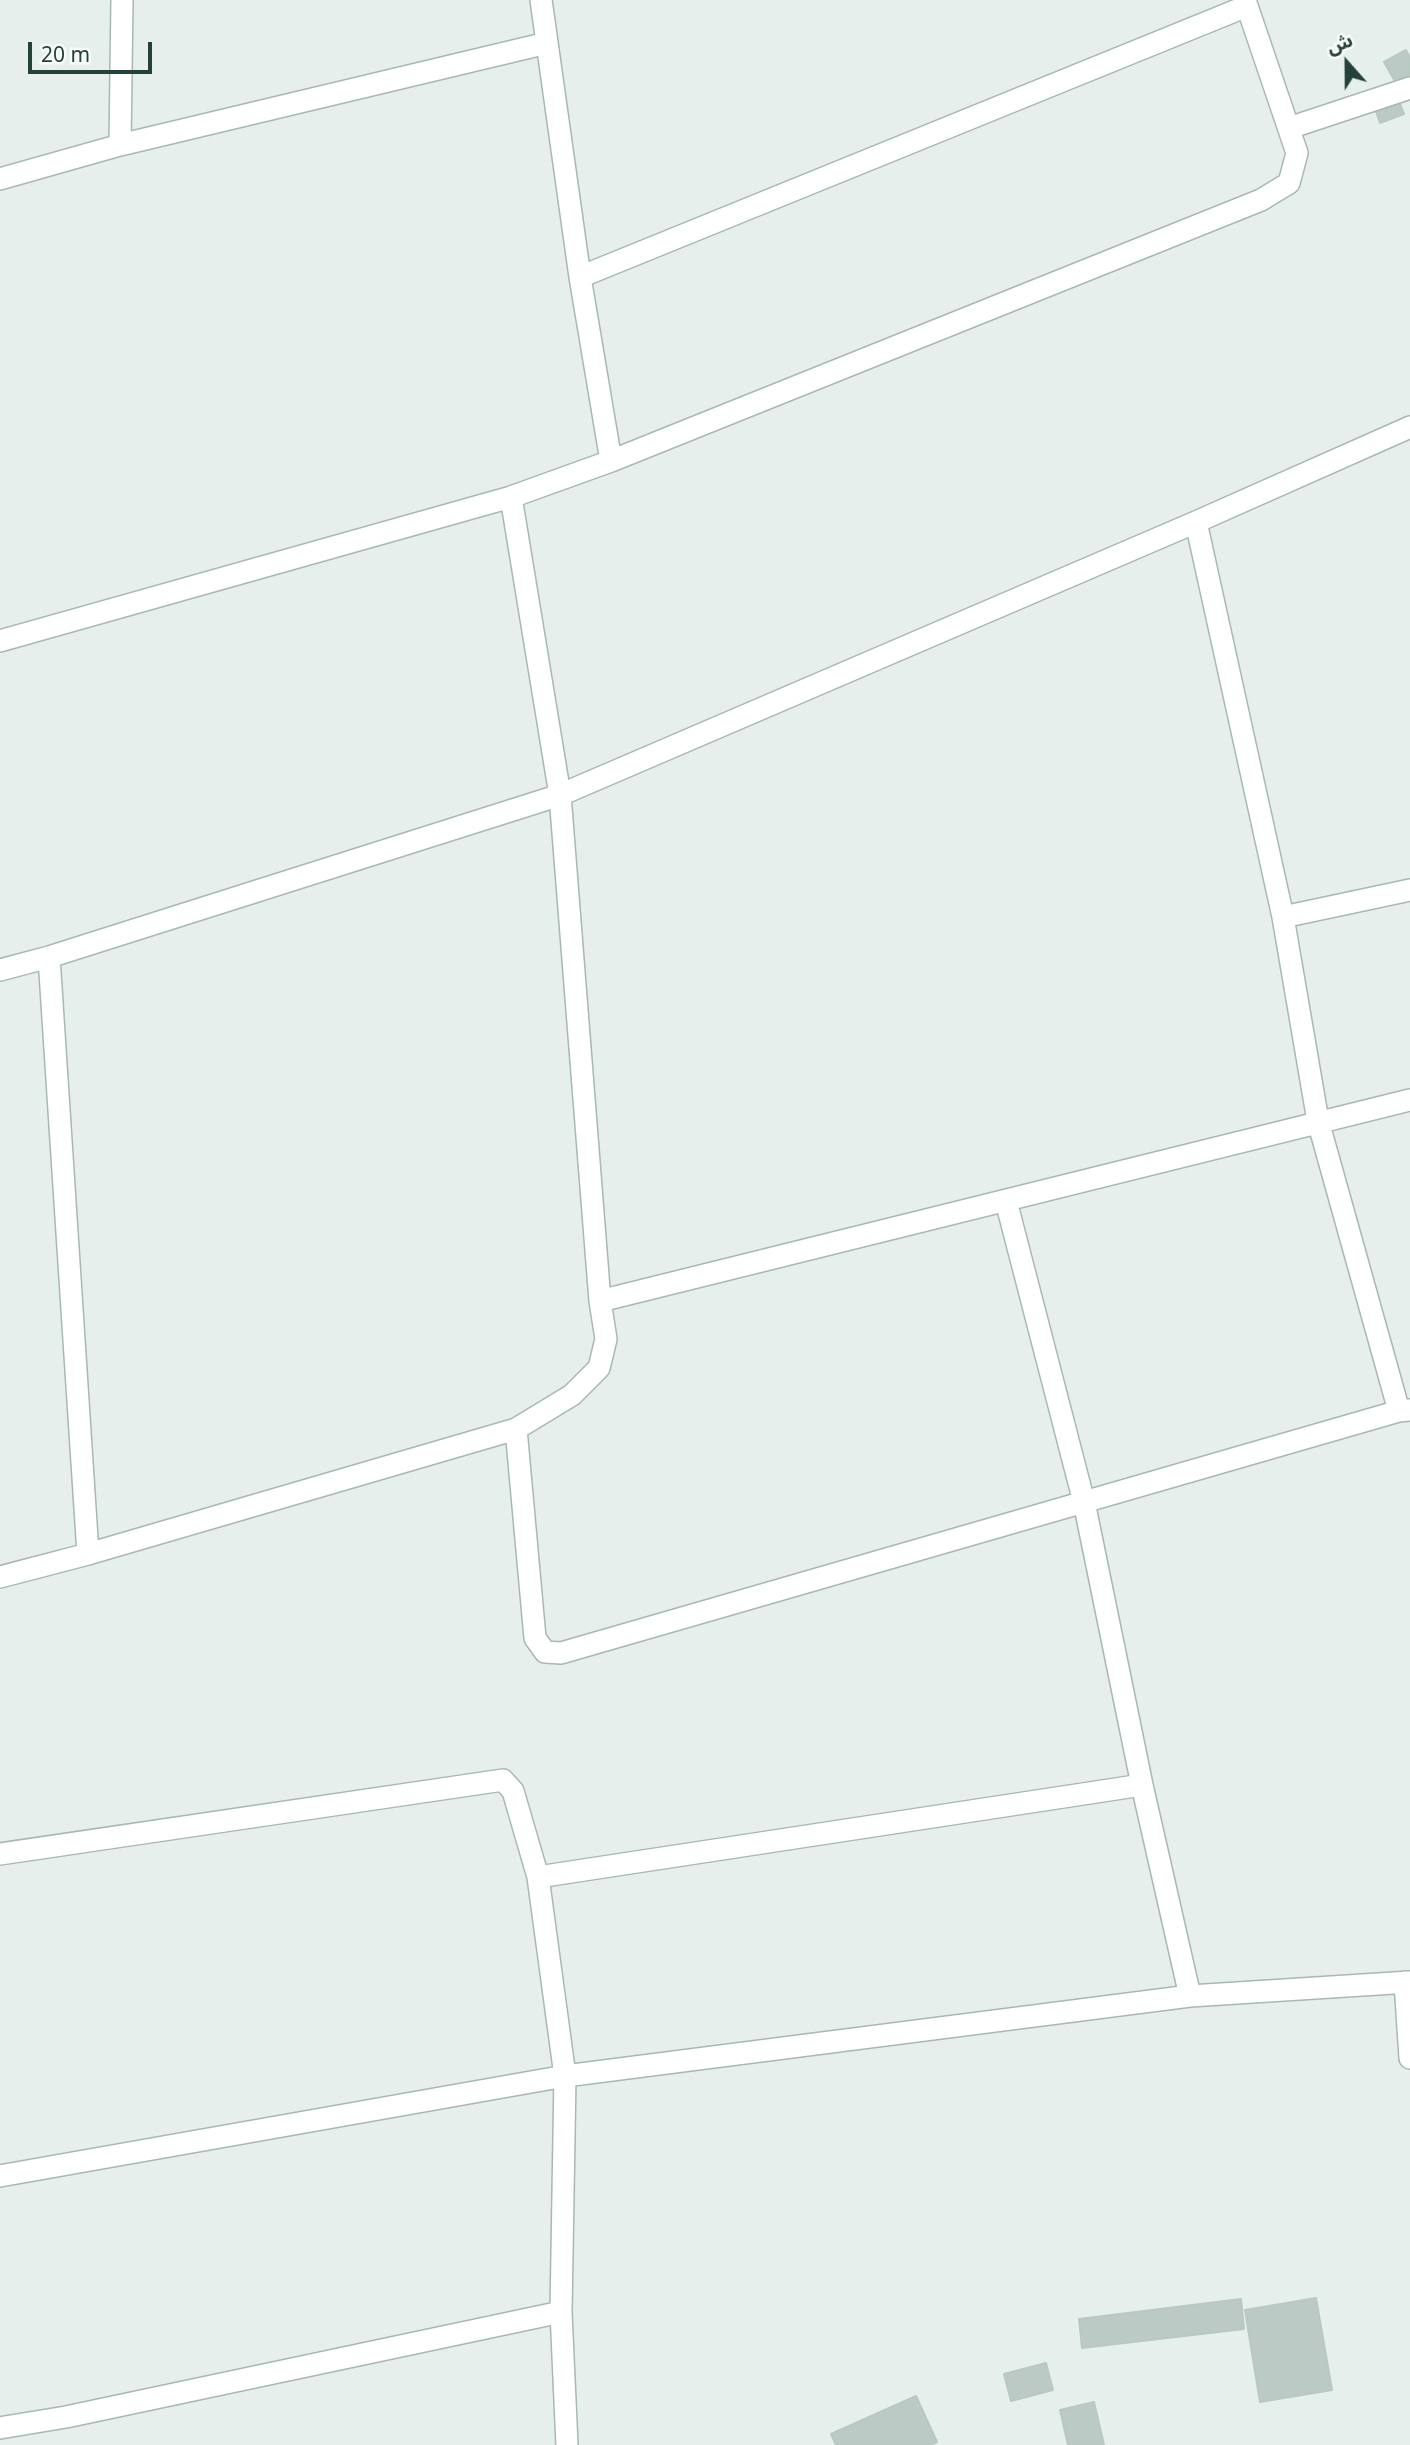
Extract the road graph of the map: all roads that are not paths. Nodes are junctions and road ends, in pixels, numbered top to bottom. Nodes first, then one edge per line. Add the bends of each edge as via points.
1 (122, 0) edge
2 (541, 0) edge
3 (1246, 3) edge
4 (547, 43) junction
5 (1410, 88) edge
6 (1289, 128) junction
7 (120, 145) junction
8 (0, 179) edge
9 (580, 277) junction
10 (1410, 427) edge
11 (611, 461) junction
12 (511, 498) junction
13 (1196, 522) junction
14 (0, 641) edge
15 (560, 795) junction
16 (1410, 890) edge
17 (1283, 918) junction
18 (49, 957) junction
19 (0, 970) edge
20 (1410, 1100) edge
21 (1318, 1121) junction
22 (1006, 1201) junction
23 (600, 1301) junction
24 (1404, 1410) edge
25 (516, 1429) junction
26 (1084, 1502) junction
27 (88, 1554) junction
28 (0, 1577) edge
29 (1142, 1785) junction
30 (0, 1854) edge
31 (538, 1877) junction
32 (1407, 1982) edge
33 (1190, 1996) junction
34 (1410, 2058) edge
35 (565, 2076) junction
36 (0, 2176) edge
37 (561, 2312) junction
38 (0, 2428) edge
39 (567, 2445) edge

1 - 7 street
2 - 4 street
3 - 6 street
3 - 9 street
4 - 7 street
4 - 9 street
5 - 6 street
6 - 11 street via 1297,153 1289,183 1261,200
7 - 8 street
9 - 11 street
10 - 13 street
11 - 12 street
12 - 14 street
12 - 15 street
13 - 15 street
13 - 17 street
15 - 18 street
15 - 23 street
16 - 17 street
17 - 21 street
18 - 19 street
18 - 27 street
20 - 21 street
21 - 22 street
21 - 24 street
22 - 23 street
22 - 26 street
23 - 25 street via 606,1339 599,1368 572,1395
24 - 26 street
25 - 26 street via 535,1638 545,1652 561,1653
25 - 27 street
26 - 29 street
27 - 28 street
29 - 31 street
29 - 33 street
30 - 31 street via 503,1780 513,1791
31 - 35 street
32 - 33 street
32 - 34 street
33 - 35 street
35 - 36 street
35 - 37 street
37 - 38 street
37 - 39 street

